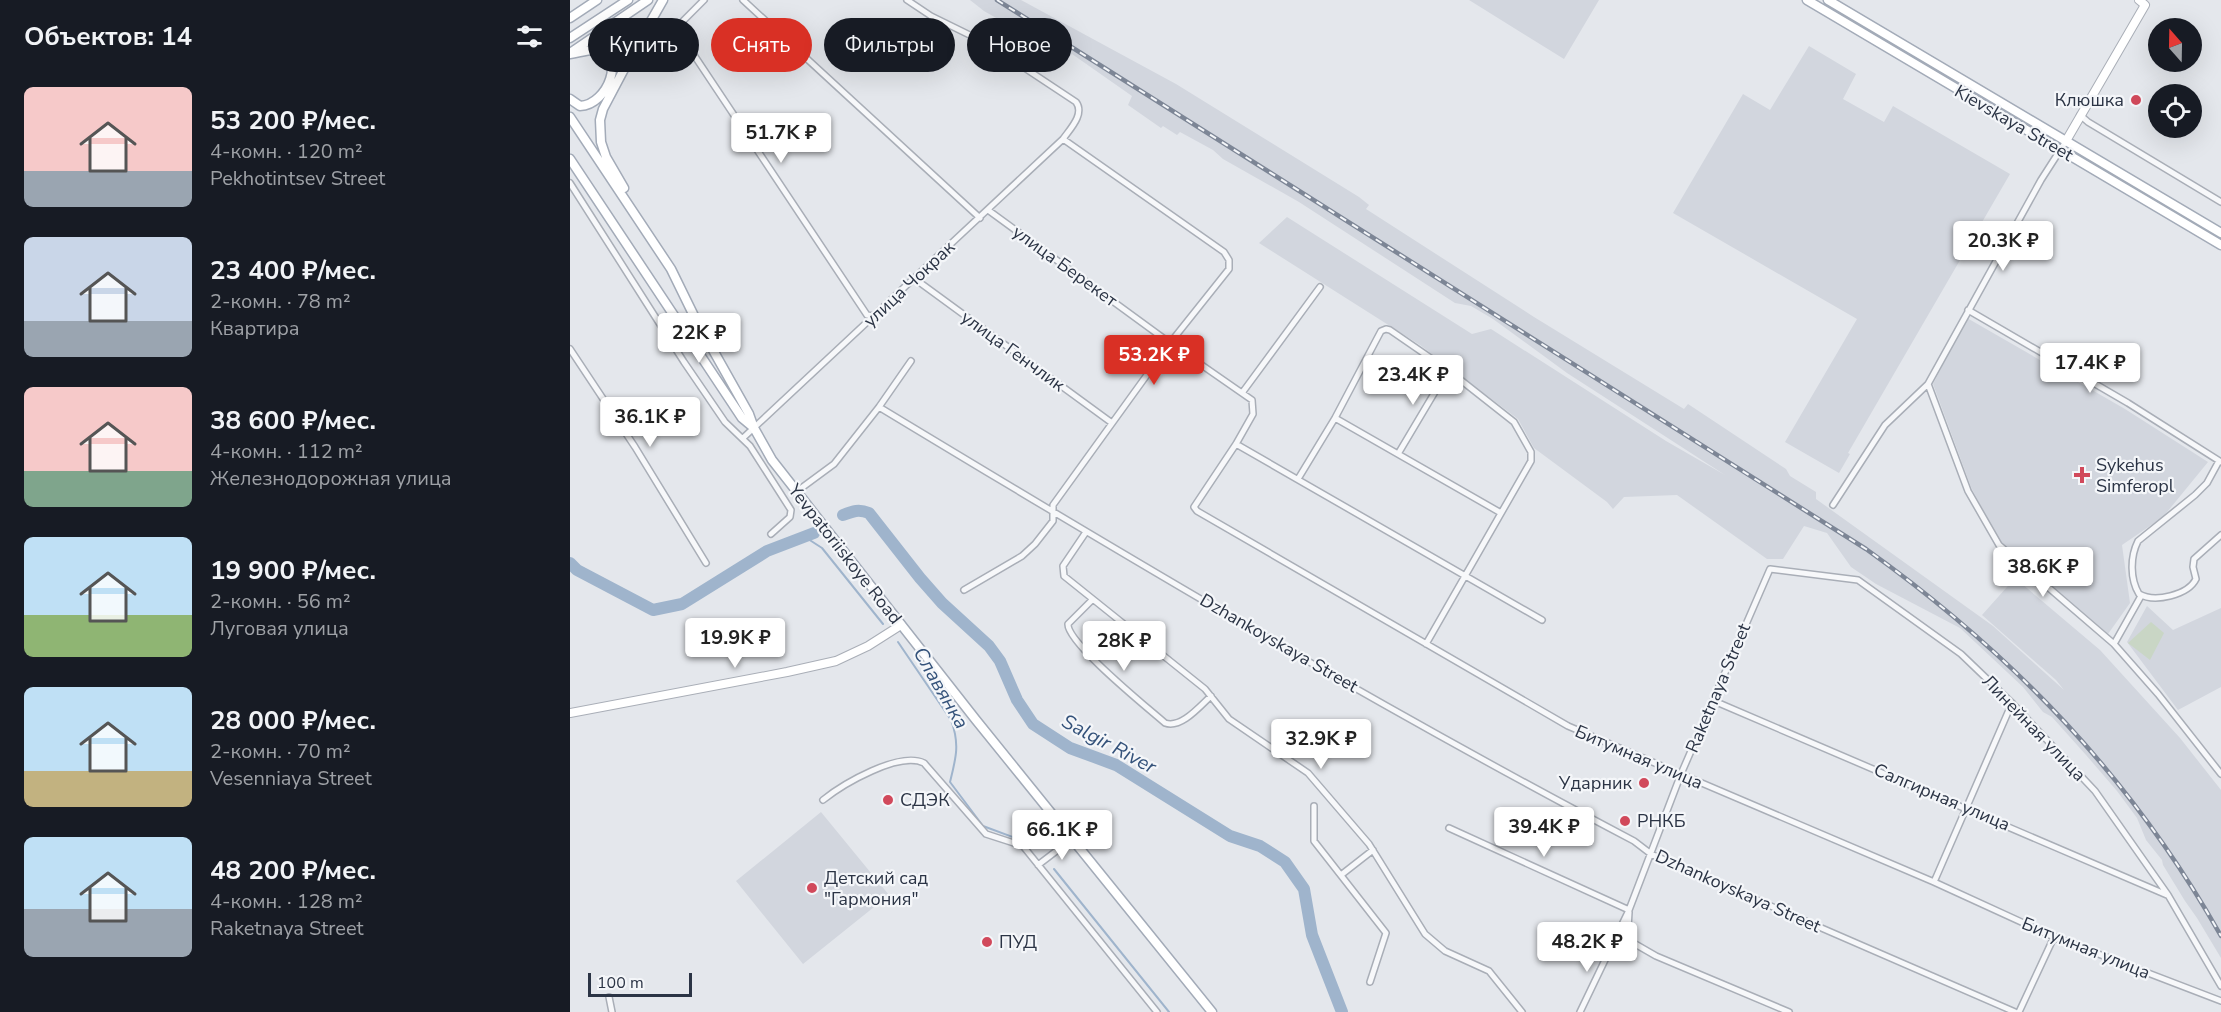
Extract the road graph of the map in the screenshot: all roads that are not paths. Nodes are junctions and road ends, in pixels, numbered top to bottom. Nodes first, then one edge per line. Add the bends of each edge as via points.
1 (597, 0) edge
2 (618, 0) edge
3 (628, 0) edge
4 (648, 0) edge
5 (663, 0) edge
6 (704, 0) edge
7 (742, 0) edge
8 (907, 0) edge
9 (1807, 0) edge
10 (1828, 0) edge
11 (2144, 2) edge
12 (570, 18) edge
13 (570, 32) edge
14 (570, 38) edge
15 (570, 54) edge
16 (570, 99) edge
17 (2080, 115) junction
18 (570, 117) edge
19 (1063, 140) junction
20 (2066, 141) junction
21 (2060, 150) junction
22 (570, 160) edge
23 (570, 183) edge
24 (2221, 202) edge
25 (988, 210) junction
26 (980, 218) junction
27 (2221, 233) edge
28 (2221, 245) edge
29 (671, 269) junction
30 (915, 279) junction
31 (1320, 287) dead end
32 (1968, 310) junction
33 (874, 316) junction
34 (1170, 344) junction
35 (570, 349) edge
36 (911, 361) dead end
37 (1448, 370) junction
38 (1928, 384) junction
39 (1242, 393) junction
40 (1253, 404) joint
41 (879, 407) junction
42 (1335, 418) junction
43 (1112, 423) junction
44 (754, 428) junction
45 (743, 438) junction
46 (1236, 444) junction
47 (1398, 454) junction
48 (2220, 461) edge
49 (1298, 479) junction
50 (796, 492) junction
51 (1833, 505) dead end
52 (1053, 512) junction
53 (1501, 513) junction
54 (1086, 532) junction
55 (771, 534) dead end
56 (2221, 535) edge
57 (706, 563) dead end
58 (1770, 569) joint
59 (1464, 576) junction
60 (963, 590) dead end
61 (2141, 596) junction
62 (1092, 600) junction
63 (1542, 620) dead end
64 (901, 625) junction
65 (1426, 644) junction
66 (2114, 644) junction
67 (1211, 696) junction
68 (1714, 700) junction
69 (2012, 703) junction
70 (570, 713) edge
71 (2220, 772) edge
72 (1681, 774) junction
73 (823, 800) dead end
74 (1314, 806) dead end
75 (1966, 807) junction
76 (1449, 828) dead end
77 (1072, 839) junction
78 (1373, 850) junction
79 (1651, 854) junction
80 (1038, 865) junction
81 (1341, 875) junction
82 (1935, 882) junction
83 (2169, 896) junction
84 (1629, 910) junction
85 (2054, 936) junction
86 (1623, 937) junction
87 (1614, 944) junction
88 (1370, 982) dead end
89 (2221, 986) edge
90 (609, 997) dead end
91 (2221, 1001) edge
92 (612, 1012) edge
93 (1156, 1012) edge
94 (1212, 1012) edge
95 (1522, 1012) edge
96 (1580, 1012) edge
97 (1789, 1012) edge
98 (2015, 1012) edge
99 (2019, 1012) edge

1 - 12 main road
2 - 13 main road
3 - 14 main road
4 - 15 main road
5 - 29 main road via 603,110 600,136 610,165
6 - 33 street via 676,28 867,315
7 - 26 street
8 - 19 street, улица Чокрак via 990,45 1076,102 1080,113
9 - 21 main road, Kievskaya Street
10 - 20 main road, Kievskaya Street
11 - 17 main road
15 - 16 main road via 602,52 612,70 605,90 592,104 580,106
17 - 20 main road
17 - 24 street
18 - 29 main road
19 - 25 street, улица Чокрак
19 - 34 street via 1224,252 1229,260 1229,270
20 - 21 street
20 - 27 main road, Kievskaya Street
21 - 28 main road, Kievskaya Street
21 - 32 street
22 - 44 main road via 742,418
23 - 45 street via 725,423
25 - 26 street, улица Чокрак
25 - 34 street, улица Берекет
26 - 30 street, улица Чокрак
29 - 44 main road
30 - 33 street, улица Чокрак
30 - 43 street, улица Генчлик
31 - 39 street
32 - 38 street
32 - 48 street
33 - 44 street, улица Чокрак
34 - 39 street, улица Берекет
34 - 43 street
35 - 57 street
36 - 41 street
37 - 42 street via 1390,330 1383,330
37 - 47 street
37 - 53 street via 1517,425 1531,452 1531,461
38 - 51 street via 1885,424
38 - 66 street via 1968,491 1999,545
39 - 40 street, улица Берекет
40 - 46 street, Битумная улица via 1253,414
41 - 50 street via 834,464
41 - 52 street, Dzhankoyskaya Street
42 - 47 street
42 - 49 street
43 - 52 street via 1053,505
44 - 45 street, улица Чокрак
44 - 50 main road, Yevpatoriiskoye Road
45 - 55 street via 791,510 790,517
46 - 49 street
46 - 65 street, Битумная улица via 1195,510
47 - 53 street
48 - 61 street via 2195,495 2138,541 2131,560
49 - 59 street
50 - 64 main road, Yevpatoriiskoye Road
52 - 54 street, Dzhankoyskaya Street
52 - 60 street via 1053,521 1022,556
53 - 59 street
54 - 62 street via 1062,570 1066,579
54 - 79 street, Dzhankoyskaya Street
56 - 61 street via 2194,559 2196,579 2191,586 2162,599
58 - 68 street, Raketnaya Street
58 - 69 street, Линейная улица via 1858,580 1960,654
59 - 63 street
59 - 65 street
61 - 66 street
62 - 67 street
62 - 67 street via 1068,627 1069,632 1100,666 1165,723 1179,723
64 - 70 main road via 836,661
64 - 77 main road, Yevpatoriiskoye Road
65 - 72 street, Битумная улица via 1568,726
66 - 71 street
67 - 78 street via 1229,719 1308,773
68 - 72 street, Raketnaya Street
68 - 75 street, Салгирная улица
69 - 75 street
69 - 83 street, Линейная улица via 2095,791
72 - 79 street, Raketnaya Street
72 - 82 street, Битумная улица
73 - 80 street via 841,786 889,765 921,761 986,834 1023,846
74 - 81 street via 1314,842
75 - 82 street
75 - 83 street, Салгирная улица
76 - 84 street
77 - 80 street
77 - 94 main road, Yevpatoriiskoye Road
78 - 81 street
78 - 95 street via 1425,934 1445,951 1489,972
79 - 84 street, Raketnaya Street
79 - 98 street, Dzhankoyskaya Street
80 - 93 street
81 - 88 street via 1386,933
82 - 85 street, Битумная улица
83 - 89 street, Линейная улица
84 - 86 street, Raketnaya Street
84 - 87 street, Raketnaya Street
85 - 91 street, Битумная улица
85 - 99 street
86 - 87 street, Raketnaya Street
86 - 97 street via 1656,956
87 - 96 street, Raketnaya Street
90 - 92 street

